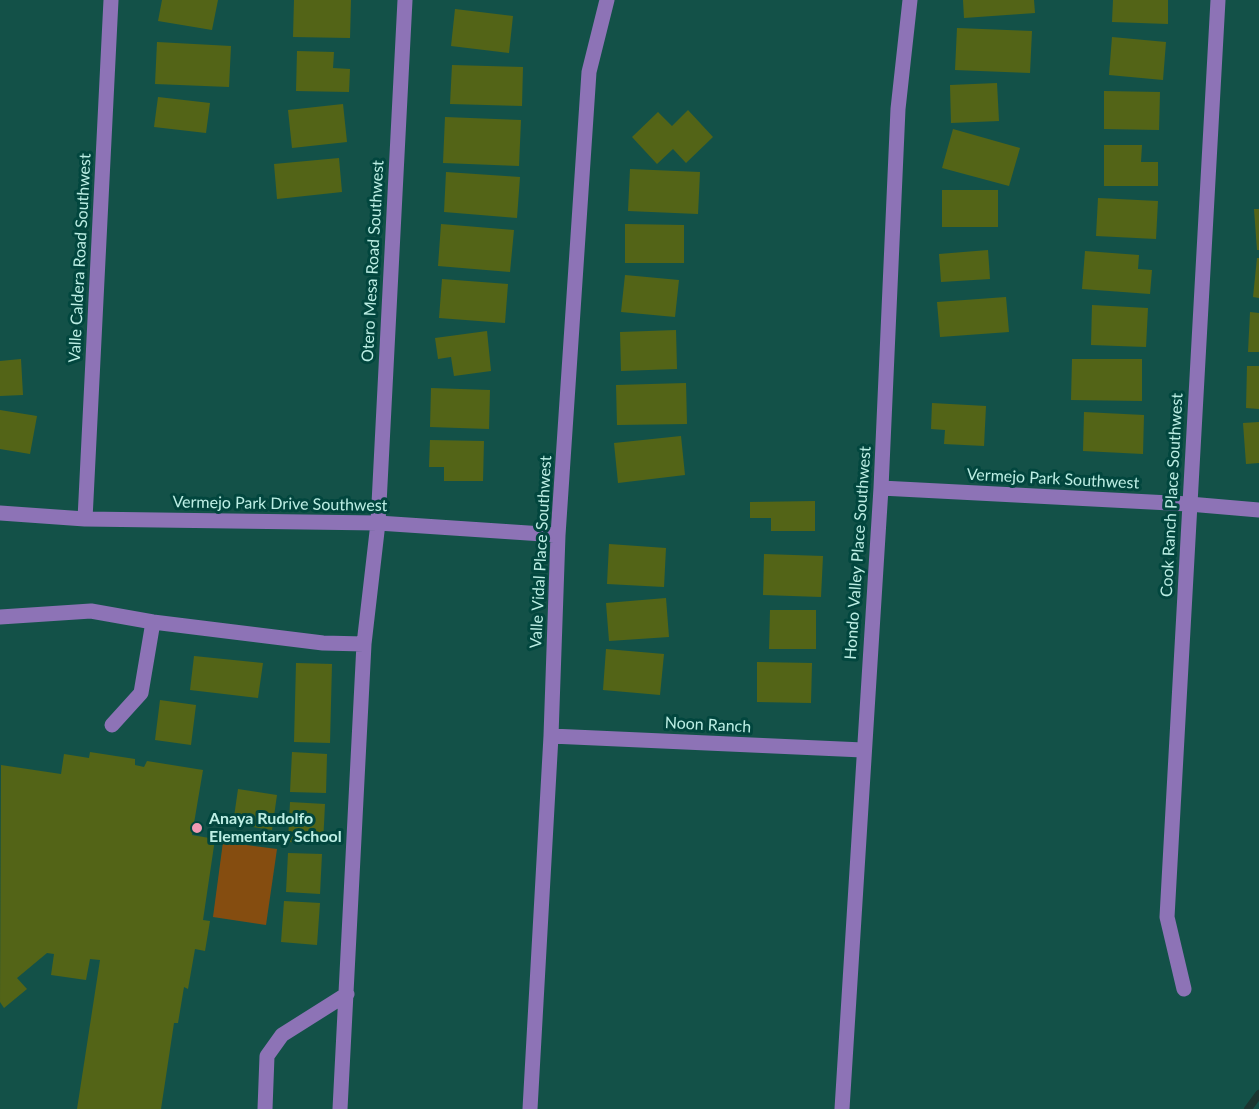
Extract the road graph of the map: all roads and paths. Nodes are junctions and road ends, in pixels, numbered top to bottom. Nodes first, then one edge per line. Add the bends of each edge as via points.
1 (111, 0) edge
2 (405, 0) edge
3 (607, 0) edge
4 (910, 0) edge
5 (1218, 0) edge
6 (881, 488) junction
7 (1189, 504) junction
8 (1259, 510) edge
9 (0, 513) edge
10 (86, 519) junction
11 (378, 523) junction
12 (558, 535) junction
13 (0, 617) edge
14 (153, 622) junction
15 (364, 644) junction
16 (112, 725) dead end
17 (550, 736) junction
18 (863, 750) junction
19 (1184, 989) dead end
20 (347, 994) junction
21 (265, 1109) edge
22 (340, 1109) edge
23 (530, 1109) edge
24 (842, 1109) edge

1 - 10 street, Valle Caldera Road Southwest
2 - 11 street, Otero Mesa Road Southwest
3 - 12 street, Valle Vidal Place Southwest via 589,72
4 - 6 street, Hondo Valley Place Southwest via 898,109
5 - 7 street, Cook Ranch Place Southwest
6 - 7 street, Vermejo Park Southwest
6 - 18 street, Hondo Valley Place Southwest
7 - 8 street, Vermejo Park Southwest
7 - 19 street, Cook Ranch Place Southwest via 1167,917
9 - 10 street, Vermejo Park Drive Southwest
10 - 11 street, Vermejo Park Drive Southwest
11 - 12 street, Vermejo Park Drive Southwest
11 - 15 street, Otero Mesa Road Southwest
12 - 17 street, Valle Vidal Place Southwest
13 - 14 street via 91,611
14 - 15 street via 323,643
14 - 16 street via 141,693
15 - 20 street, Otero Mesa Road Southwest
17 - 18 street, Noon Ranch
17 - 23 street, Valle Vidal Place Southwest
18 - 24 street, Hondo Valley Place Southwest
20 - 21 street via 282,1035 267,1056
20 - 22 street, Otero Mesa Road Southwest

